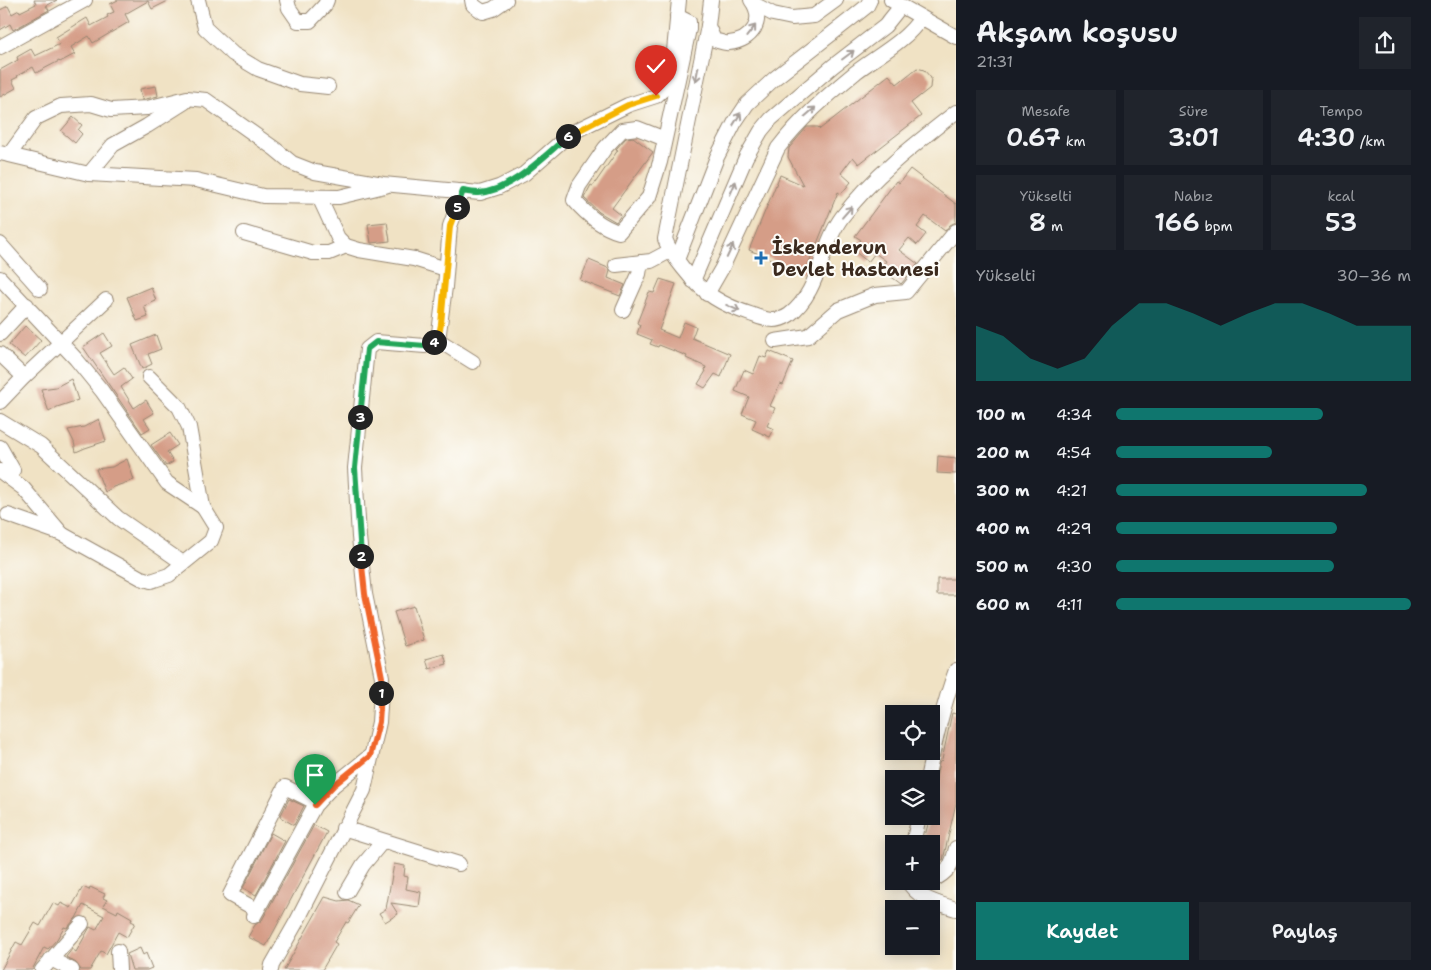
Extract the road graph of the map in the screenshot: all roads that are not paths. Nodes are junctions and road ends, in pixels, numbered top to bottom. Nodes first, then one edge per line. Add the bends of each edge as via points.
1 (85, 0) edge
2 (198, 0) edge
3 (287, 0) edge
4 (327, 0) edge
5 (472, 0) edge
6 (506, 0) edge
7 (679, 0) edge
8 (711, 0) edge
9 (836, 0) edge
10 (870, 0) edge
11 (753, 2) edge
12 (896, 3) edge
13 (677, 16) junction
14 (921, 18) junction
15 (708, 26) junction
16 (956, 37) edge
17 (1, 44) edge
18 (328, 87) dead end
19 (191, 99) junction
20 (956, 112) edge
21 (665, 139) junction
22 (5, 154) edge
23 (89, 174) junction
24 (394, 184) junction
25 (463, 191) junction
26 (319, 197) junction
27 (956, 231) edge
28 (244, 233) dead end
29 (0, 244) edge
30 (346, 246) junction
31 (673, 256) junction
32 (641, 262) junction
33 (616, 265) dead end
34 (446, 269) junction
35 (0, 278) edge
36 (693, 281) junction
37 (40, 289) dead end
38 (707, 294) junction
39 (106, 300) dead end
40 (27, 306) junction
41 (623, 310) dead end
42 (0, 334) edge
43 (438, 340) junction
44 (60, 342) junction
45 (775, 342) dead end
46 (0, 354) edge
47 (473, 362) dead end
48 (24, 377) junction
49 (149, 377) dead end
50 (0, 402) edge
51 (0, 421) edge
52 (0, 447) edge
53 (4, 474) edge
54 (203, 508) junction
55 (8, 515) dead end
56 (62, 534) junction
57 (183, 563) junction
58 (956, 670) edge
59 (370, 756) junction
60 (929, 770) edge
61 (318, 803) junction
62 (344, 828) junction
63 (383, 841) junction
64 (956, 848) edge
65 (459, 864) dead end
66 (940, 877) edge
67 (913, 890) edge
68 (347, 892) dead end
69 (956, 909) edge
70 (82, 924) dead end
71 (118, 951) dead end
72 (51, 959) junction
73 (42, 970) edge
74 (72, 970) edge
75 (119, 970) edge
76 (271, 970) edge

1 - 17 street
2 - 18 street via 206,28 233,54 258,69 300,84
3 - 4 street via 298,21 310,21
5 - 6 street via 473,5 483,12
7 - 13 street
8 - 15 street
9 - 11 street via 814,16 792,18 773,14
31 -> 10 street via 717,157 747,104 867,6
15 -> 11 street via 714,40 727,44 742,41 759,19
12 - 14 street
36 -> 12 street via 746,157 761,132 771,119 885,26
13 - 21 street via 689,22 689,29
13 - 25 street via 673,61 666,87 656,96 628,105 571,133 524,174 499,187 480,193
14 - 16 street
38 -> 14 street via 786,137 802,118 856,72 908,35
15 -> 31 street via 665,239
19 - 22 street via 146,108 111,110 91,104 60,106 36,118
19 - 23 street via 113,145
19 - 24 street via 206,100 292,163 315,172
38 -> 20 street via 762,318 774,321 787,316 800,306 811,288 834,230 843,216 878,178
21 - 21 street via 649,197 619,232 607,229 574,200 579,186 605,148 622,130 637,128
22 - 23 street
23 - 26 street via 196,180 263,196
24 - 25 street
24 - 26 street via 339,197
25 - 34 street via 450,226
26 - 30 street via 338,238
27 - 45 street via 906,292 875,296 838,310 808,336
28 - 30 street via 314,253 329,253
29 - 37 street
30 - 34 street via 414,258
31 - 32 street
31 - 36 street
32 - 33 street
32 - 41 street
34 - 43 street
35 - 40 street
36 - 38 street
39 - 44 street
40 - 42 street
40 - 44 street
43 - 47 street
43 - 59 street via 425,346 376,342 367,349 355,468 365,594 382,677 379,722
44 - 48 street
44 - 54 street via 102,391 167,483
46 - 48 street
48 - 50 street
49 - 54 street via 179,407 188,427
51 - 57 street via 42,446 118,518
52 - 53 street via 13,470
53 - 56 street via 23,488
54 - 57 street via 216,528 210,541
55 - 56 street
56 - 57 street via 151,581 169,575
58 - 60 street
59 - 61 street via 334,785
59 - 62 street via 364,790
61 - 61 street via 256,913 230,895 285,787
62 - 63 street
62 - 76 street
63 - 65 street
63 - 68 street
64 - 66 street via 953,862
67 - 69 street via 924,898
70 - 72 street
71 - 75 street
72 - 73 street
72 - 74 street

